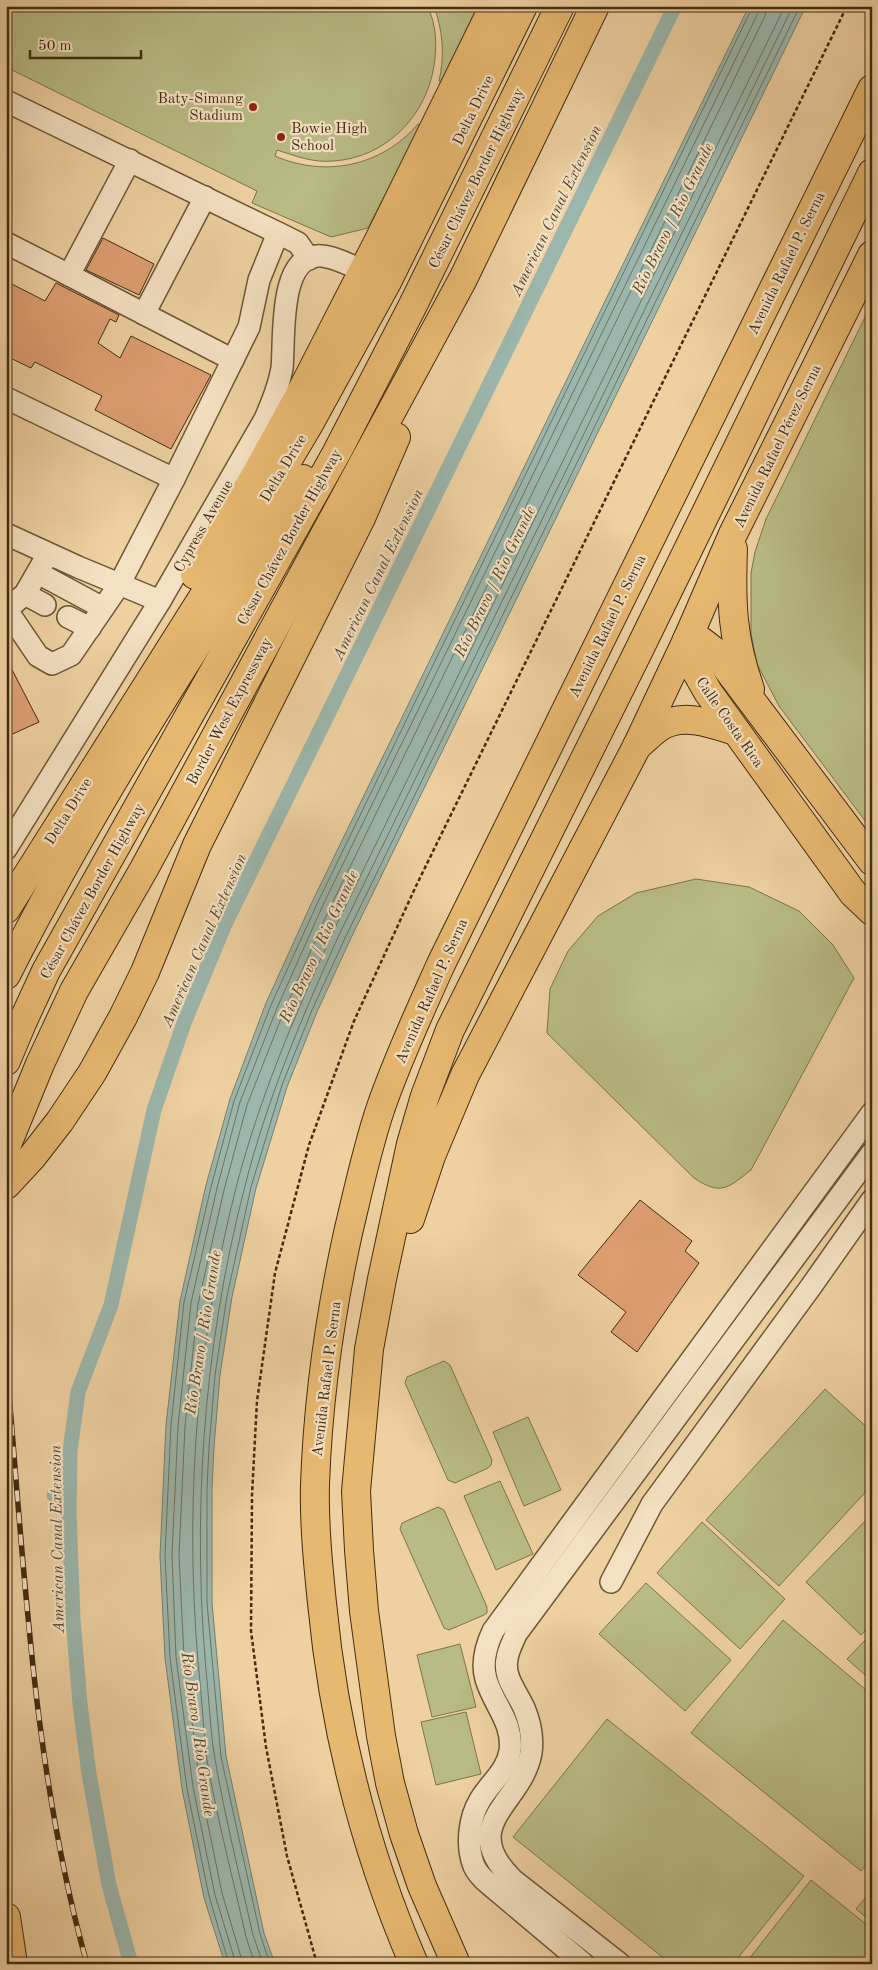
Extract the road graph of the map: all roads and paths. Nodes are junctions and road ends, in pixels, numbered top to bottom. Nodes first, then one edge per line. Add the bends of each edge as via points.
1 (494, 6) edge
2 (523, 6) edge
3 (560, 6) edge
4 (595, 6) edge
5 (872, 89) edge
6 (6, 100) edge
7 (130, 160) junction
8 (872, 173) edge
9 (205, 197) junction
10 (278, 233) junction
11 (6, 243) edge
12 (872, 255) edge
13 (309, 258) junction
14 (70, 275) junction
15 (375, 277) junction
16 (463, 279) junction
17 (411, 309) junction
18 (144, 314) junction
19 (233, 360) junction
20 (6, 398) edge
21 (174, 479) junction
22 (6, 534) edge
23 (733, 534) junction
24 (48, 554) junction
25 (38, 573) junction
26 (119, 585) junction
27 (24, 594) junction
28 (160, 601) junction
29 (45, 605) dead end
30 (103, 608) junction
31 (6, 610) edge
32 (68, 617) dead end
33 (90, 628) junction
34 (687, 640) junction
35 (760, 714) junction
36 (110, 727) junction
37 (735, 731) junction
38 (638, 746) junction
39 (6, 849) edge
40 (872, 861) edge
41 (6, 875) edge
42 (6, 909) edge
43 (872, 911) edge
44 (10, 968) edge
45 (6, 1061) edge
46 (872, 1114) edge
47 (6, 1147) edge
48 (872, 1152) edge
49 (6, 1185) edge
50 (872, 1200) edge
51 (382, 1279) junction
52 (720, 1322) junction
53 (731, 1343) junction
54 (612, 1582) dead end
55 (6, 1917) edge
56 (13, 1964) edge
57 (414, 1964) edge
58 (456, 1964) edge
59 (584, 1964) edge
60 (620, 1964) edge

1 - 15 main road, Delta Drive
2 - 15 main road, Delta Drive
3 - 17 main road, César Chávez Border Highway
4 - 16 main road
5 - 57 main road, Avenida Rafael P. Serna via 441,964 381,1108 362,1173 342,1262 322,1386 315,1487 317,1559 325,1638 354,1790 386,1897
6 - 7 street
7 - 9 street
7 - 14 street
8 - 51 main road via 450,1030 411,1144
9 - 10 street
9 - 18 street
10 - 13 street via 298,243
10 - 19 street via 259,280 249,327
11 - 14 street
12 - 23 main road, Avenida Rafael Pérez Serna
13 - 15 street via 321,256
13 - 28 street, Cypress Avenue via 300,265 287,294 282,368 265,419
14 - 18 street
15 - 36 main road, Delta Drive via 298,398
16 - 47 main road, Border West Expressway via 144,869 74,991
16 - 49 main road via 361,518 197,845 145,972 92,1072 60,1121
17 - 44 main road via 151,717 68,856
17 - 45 main road, César Chávez Border Highway via 337,452 46,971
18 - 19 street
19 - 21 street
20 - 21 street
21 - 26 street
22 - 24 street
23 - 34 main road, Avenida Rafael Pérez Serna
23 - 35 main road via 735,637
24 - 25 street
24 - 26 street
25 - 27 street
25 - 30 street
26 - 28 street
26 - 30 street
27 - 29 street
27 - 31 street
28 - 39 street, Cypress Avenue
30 - 33 street
31 - 33 street via 38,656 52,664 71,655
32 - 33 street
34 - 35 main road, Calle Costa Rica via 701,641 714,651
34 - 37 main road, Calle Costa Rica via 692,664
34 - 38 main road, Avenida Rafael Pérez Serna
35 - 40 main road, Calle Costa Rica
36 - 41 main road, Delta Drive
36 - 42 main road, Delta Drive
37 - 38 main road via 704,721 686,720 659,727
37 - 43 main road, Calle Costa Rica via 853,893
38 - 51 main road, Avenida Rafael Pérez Serna via 465,1075 431,1156 408,1226
46 - 52 street
48 - 53 street
50 - 54 street via 652,1504
51 - 58 main road via 369,1349 356,1491 364,1611 390,1783 422,1886
52 - 53 street via 730,1328
52 - 59 street via 493,1631 486,1647 485,1677 509,1727 511,1741 505,1766 474,1812 469,1834 474,1866 489,1884
53 - 60 street via 516,1634 506,1660 511,1685 529,1722 531,1750 522,1778 492,1825 494,1854 498,1864 513,1880
55 - 56 main road

